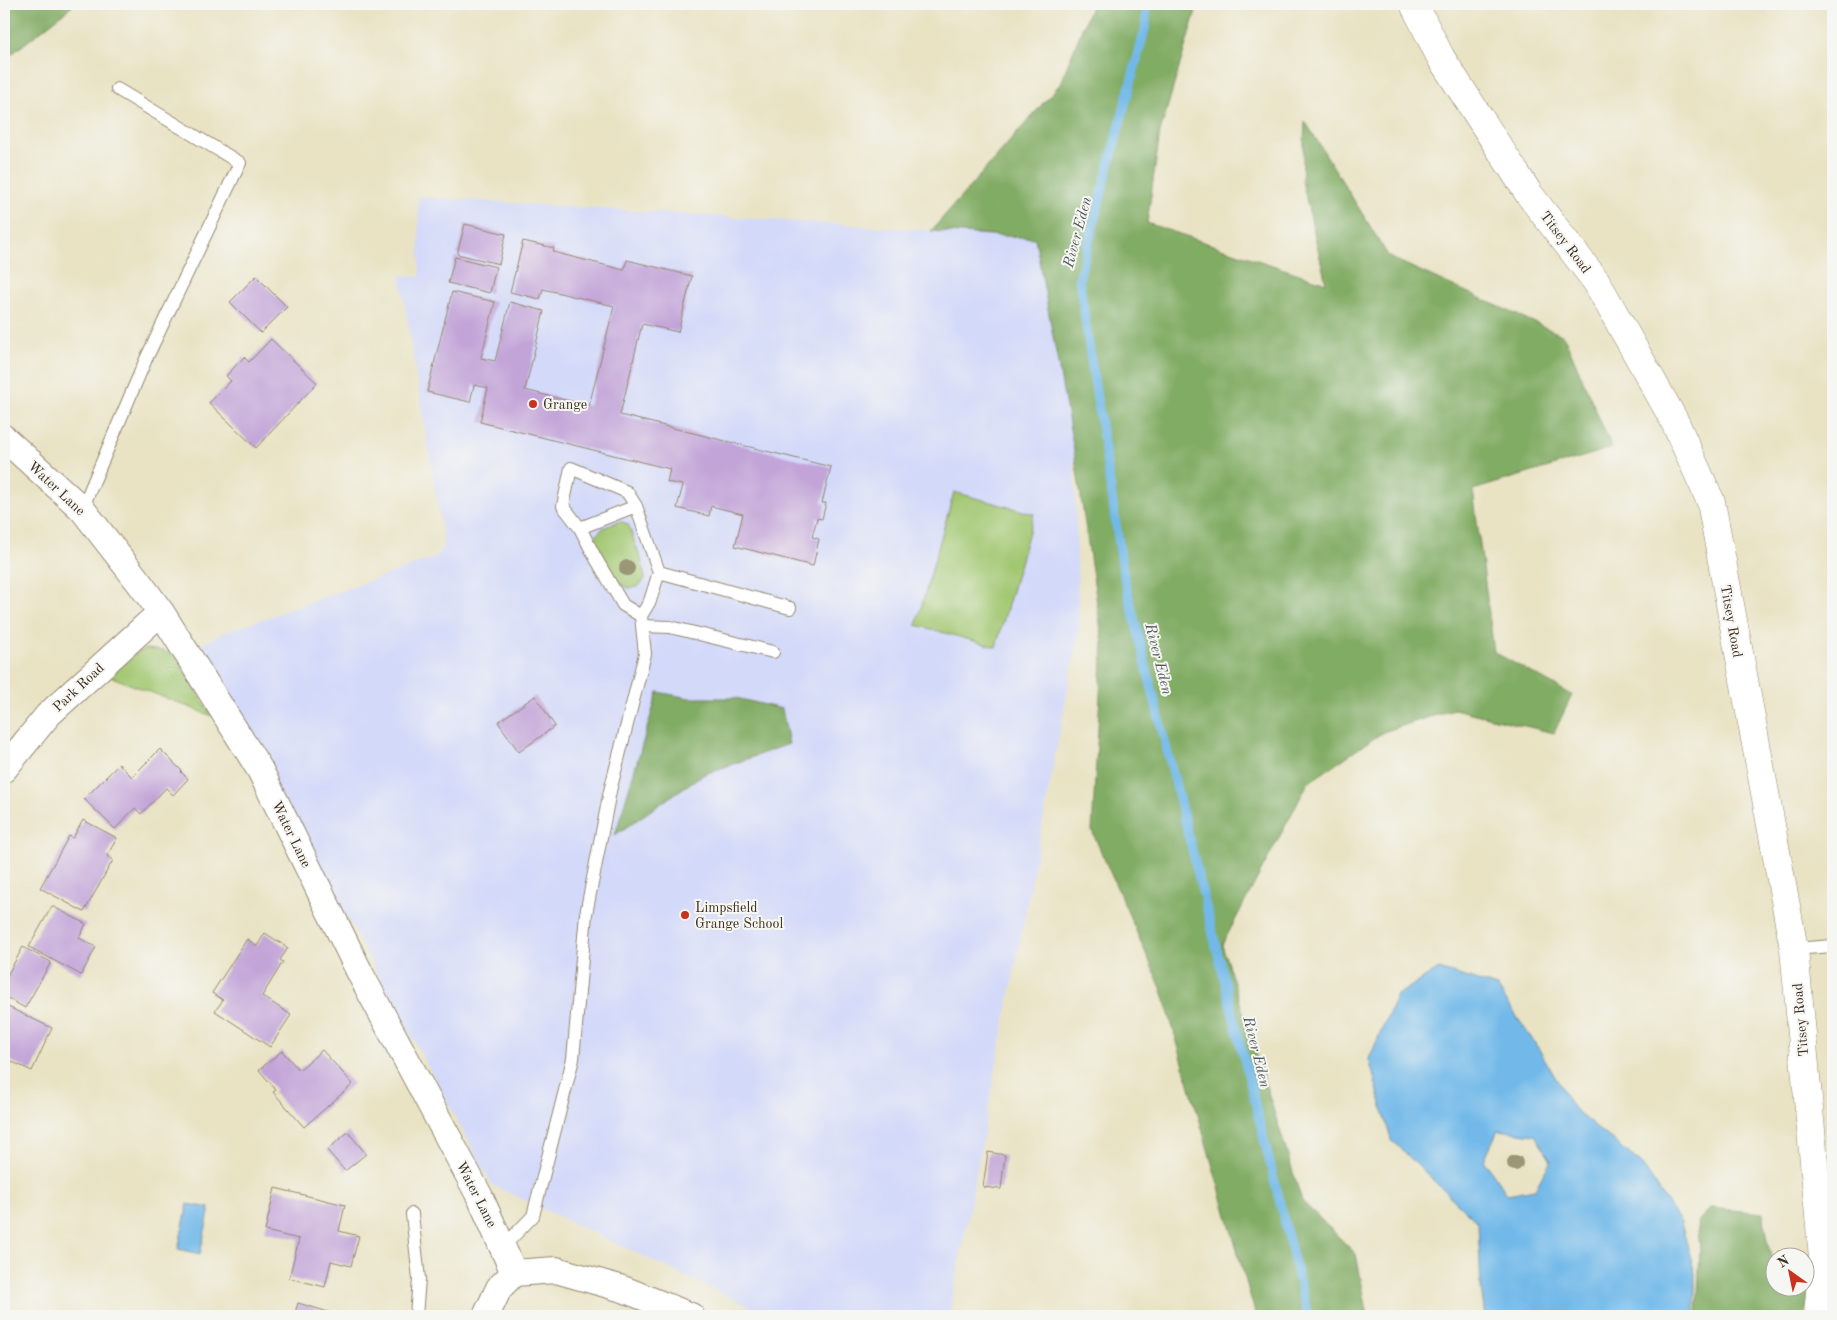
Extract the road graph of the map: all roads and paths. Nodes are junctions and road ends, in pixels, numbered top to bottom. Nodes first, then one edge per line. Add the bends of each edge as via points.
1 (1414, 4) edge
2 (117, 89) dead end
3 (4, 438) edge
4 (636, 506) junction
5 (82, 509) junction
6 (580, 528) junction
7 (660, 572) junction
8 (790, 608) dead end
9 (160, 612) junction
10 (642, 621) junction
11 (774, 652) dead end
12 (4, 769) edge
13 (1833, 946) edge
14 (1794, 949) junction
15 (412, 1214) dead end
16 (503, 1247) junction
17 (514, 1273) junction
18 (416, 1316) edge
19 (486, 1316) edge
20 (691, 1316) edge
21 (1818, 1316) edge

1 - 14 main road, Titsey Road via 1441,58 1529,194 1596,281 1674,420 1711,502
2 - 5 lane via 240,163 146,359
3 - 5 street, Water Lane
4 - 6 lane
4 - 6 lane via 627,492 571,468 563,506
4 - 7 lane
5 - 9 street, Water Lane
6 - 10 lane via 623,605
7 - 8 lane
7 - 10 lane
9 - 12 street, Park Road via 48,716
9 - 16 street, Water Lane via 260,770 361,974
10 - 11 lane
10 - 16 lane via 645,654 610,791 586,914 573,1059 533,1216
13 - 14 lane
14 - 21 main road, Titsey Road via 1823,1258
15 - 18 lane via 419,1279
16 - 17 street, Water Lane
17 - 19 street via 499,1288
17 - 20 street via 556,1270 623,1289

